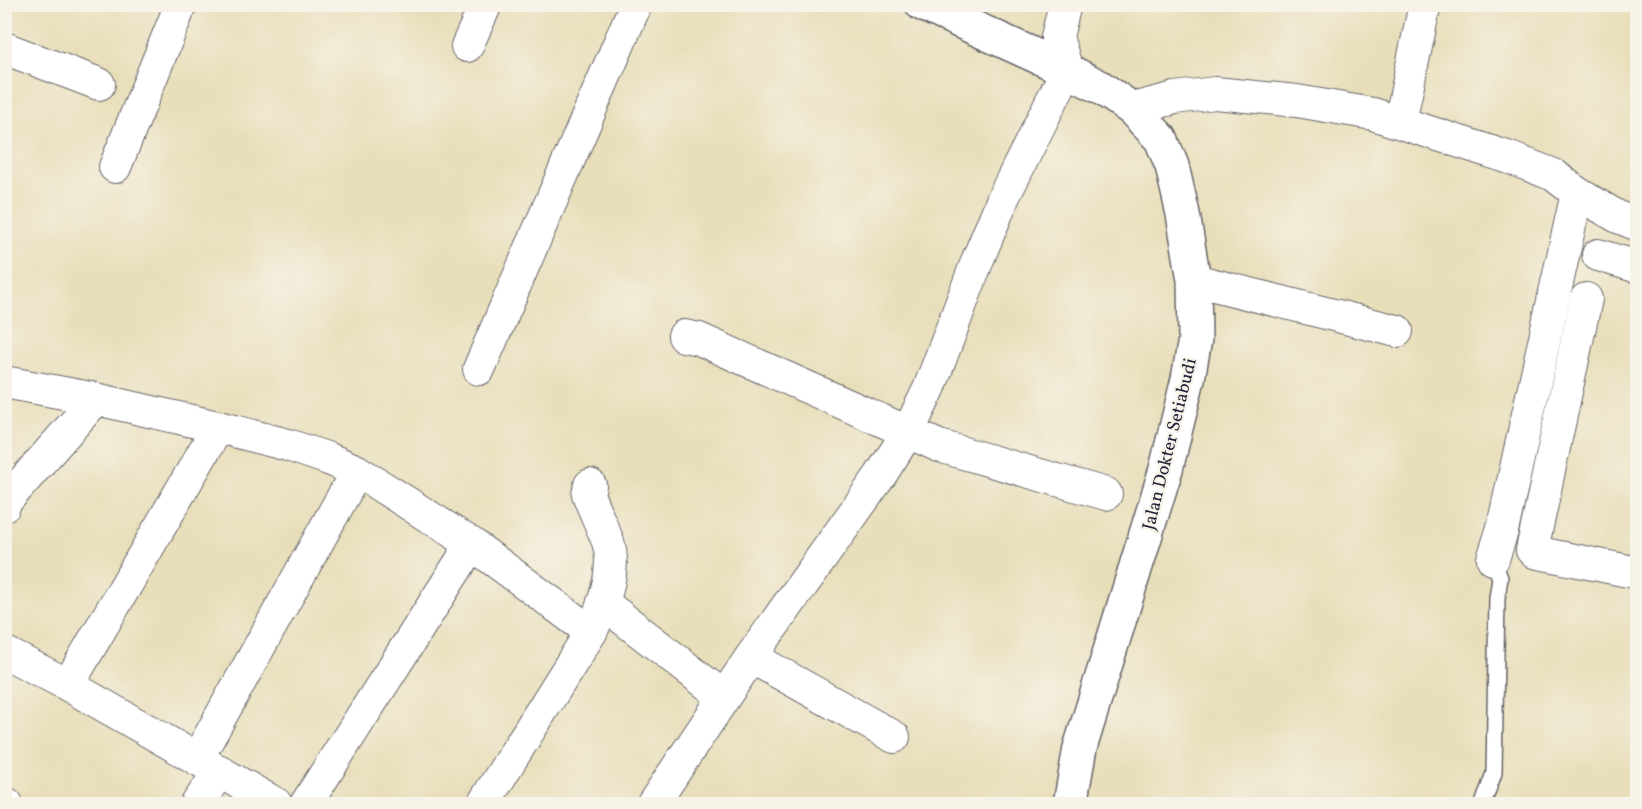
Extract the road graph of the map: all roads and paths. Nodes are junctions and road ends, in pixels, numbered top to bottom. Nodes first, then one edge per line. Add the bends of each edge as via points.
1 (181, 4) edge
2 (486, 4) edge
3 (636, 4) edge
4 (922, 4) edge
5 (1065, 4) edge
6 (1425, 4) edge
7 (466, 46) dead end
8 (4, 48) edge
9 (1067, 70) junction
10 (99, 84) dead end
11 (1132, 108) junction
12 (1400, 122) junction
13 (115, 167) dead end
14 (1577, 193) junction
15 (1638, 225) edge
16 (1598, 255) dead end
17 (1638, 267) edge
18 (1194, 280) junction
19 (1586, 299) dead end
20 (1398, 331) dead end
21 (684, 336) dead end
22 (478, 369) dead end
23 (4, 382) edge
24 (96, 399) junction
25 (218, 427) junction
26 (908, 432) junction
27 (357, 471) junction
28 (590, 485) dead end
29 (1106, 494) dead end
30 (5, 503) edge
31 (472, 544) junction
32 (1493, 559) joint
33 (1638, 573) edge
34 (603, 603) junction
35 (591, 632) junction
36 (4, 652) edge
37 (751, 657) junction
38 (68, 685) junction
39 (724, 697) junction
40 (894, 736) dead end
41 (208, 765) junction
42 (198, 804) edge
43 (276, 804) edge
44 (306, 804) edge
45 (483, 804) edge
46 (652, 804) edge
47 (1070, 804) edge
48 (1483, 804) edge

1 - 13 street
2 - 7 street
3 - 22 street
4 - 9 main road, Jalan Dokter Setiabudi
5 - 9 street via 1057,37
6 - 12 street
8 - 10 street
9 - 11 main road, Jalan Dokter Setiabudi
9 - 26 street via 1004,196 929,389
11 - 12 street via 1215,93 1297,101
11 - 18 main road, Jalan Dokter Setiabudi via 1161,139 1172,166
12 - 14 street via 1554,175
14 - 15 street
14 - 32 street
16 - 17 street
18 - 20 street
18 - 47 main road, Jalan Dokter Setiabudi via 1195,339 1179,422 1080,748
19 - 33 street via 1532,550
21 - 26 street via 699,339
23 - 24 street
24 - 25 street
24 - 30 street
25 - 27 street via 288,445
25 - 38 street
26 - 29 street via 939,446
26 - 37 street
27 - 31 street
27 - 41 street
28 - 34 street via 588,494 609,543
31 - 35 street
31 - 44 street
32 - 48 lane via 1500,578 1494,773
34 - 35 street
34 - 39 street
35 - 45 street
36 - 38 street
37 - 39 street
37 - 40 street
38 - 41 street
39 - 46 street
41 - 42 street
41 - 43 street

